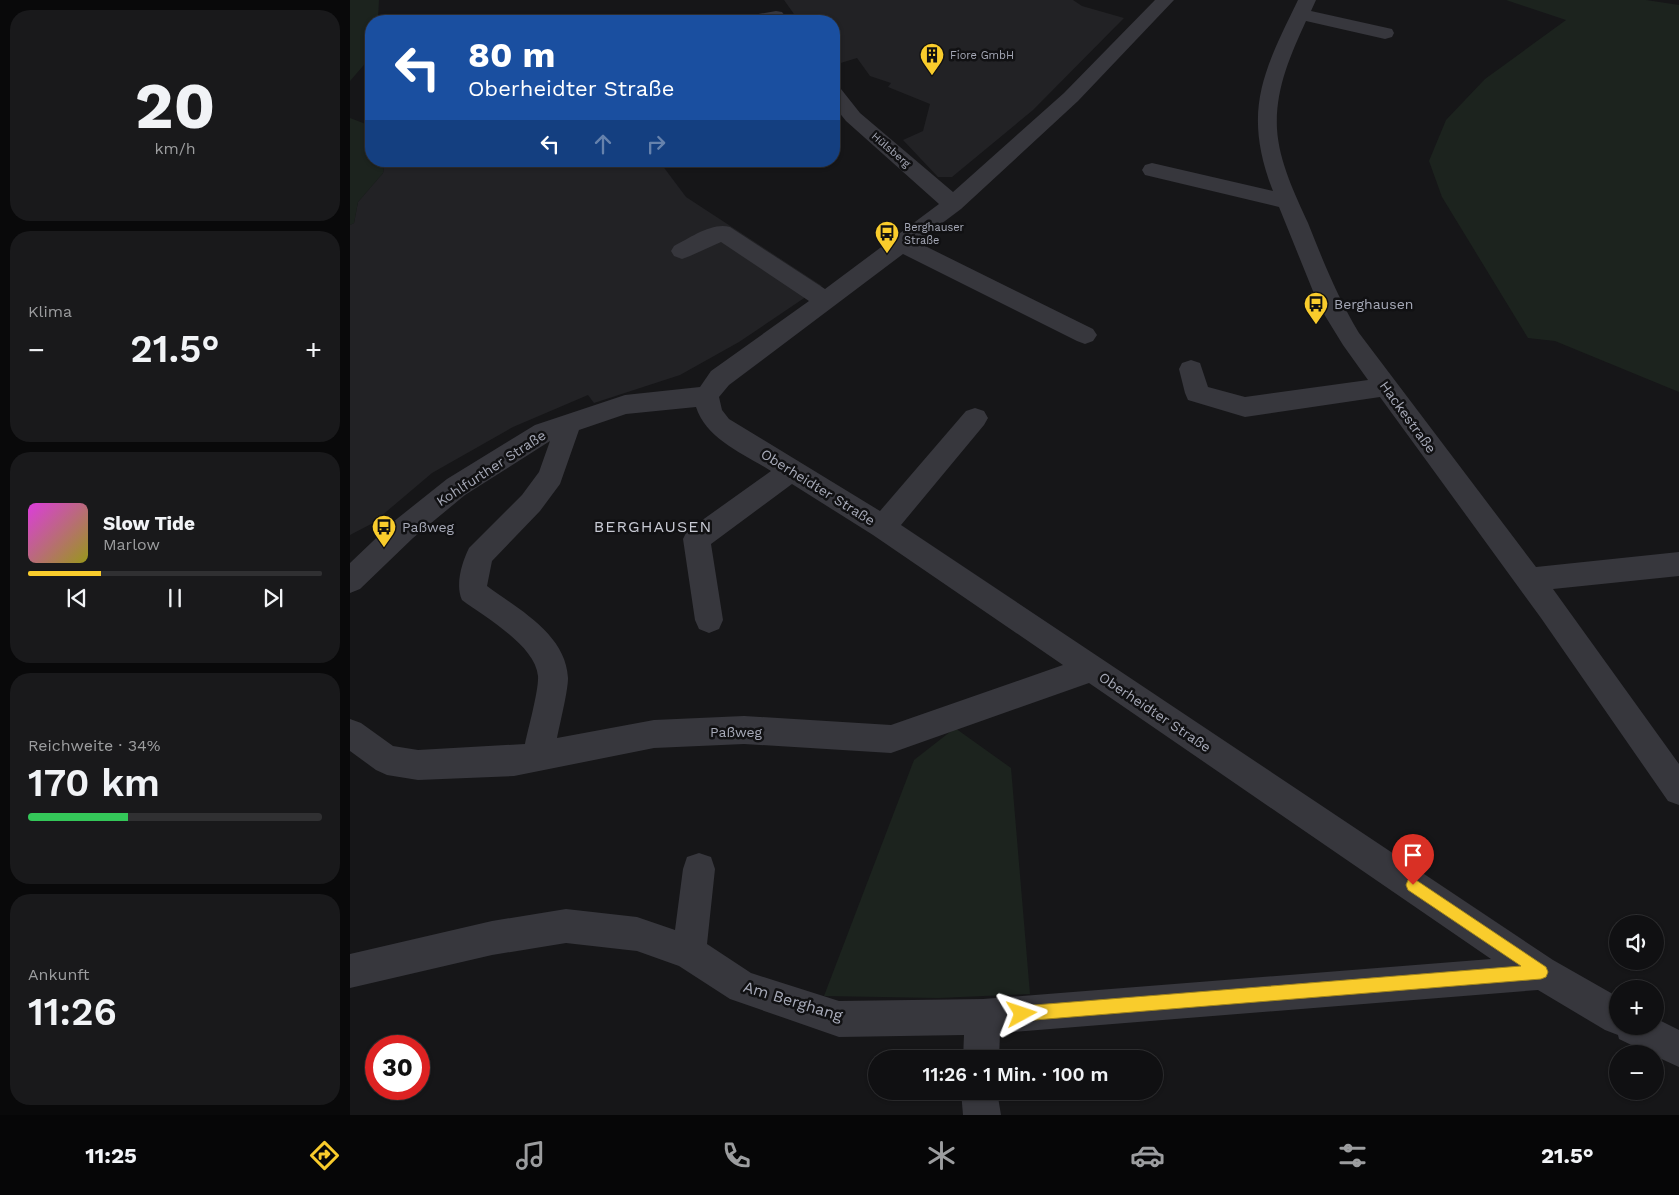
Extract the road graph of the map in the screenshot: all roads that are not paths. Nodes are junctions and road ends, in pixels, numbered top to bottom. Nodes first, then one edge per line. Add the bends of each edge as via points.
1 (1165, 0) edge
2 (1304, 7) edge
3 (1385, 32) dead end
4 (840, 100) edge
5 (1152, 170) dead end
6 (1288, 202) junction
7 (952, 204) junction
8 (902, 244) junction
9 (682, 251) dead end
10 (826, 301) junction
11 (1086, 335) dead end
12 (1191, 368) dead end
13 (1386, 387) junction
14 (707, 396) junction
15 (975, 418) dead end
16 (569, 422) junction
17 (791, 470) junction
18 (882, 527) junction
19 (1679, 564) edge
20 (1529, 580) junction
21 (350, 581) edge
22 (709, 620) dead end
23 (1091, 668) junction
24 (350, 733) edge
25 (538, 757) junction
26 (1679, 790) edge
27 (699, 869) dead end
28 (689, 952) junction
29 (350, 971) edge
30 (1541, 972) junction
31 (1609, 1013) edge
32 (983, 1017) junction
33 (1650, 1035) edge
34 (1679, 1049) edge
35 (981, 1050) edge
36 (980, 1100) edge
37 (982, 1115) edge

1 - 7 street via 1070,97
2 - 3 street
2 - 6 street, Hackestraße via 1280,56 1268,108 1269,145
4 - 7 street, Hülsberg via 853,116
5 - 6 street
6 - 13 street, Hackestraße via 1331,306
7 - 8 street
8 - 10 street
8 - 11 street
9 - 10 street via 722,232
10 - 14 street via 720,378
12 - 13 street via 1197,393 1245,407
13 - 20 street, Hackestraße
14 - 16 street, Kohlfurther Straße via 625,404
14 - 17 street, Oberheidter Straße via 712,418 720,426
15 - 18 street
16 - 21 street, Kohlfurther Straße via 544,432 456,487 403,530
16 - 25 street, Kohlfurther Straße via 551,477 531,503 479,556 472,592 534,638 548,657 553,678
17 - 18 street, Oberheidter Straße
17 - 22 street via 697,539
18 - 23 street, Oberheidter Straße
19 - 20 street
20 - 26 street, Hackestraße
23 - 25 street, Paßweg via 891,739 744,730 672,733
23 - 30 street, Oberheidter Straße
24 - 25 street, Paßweg via 387,760 418,765
27 - 28 street
28 - 29 street, Am Berghang via 637,934 566,926 492,938
28 - 32 street, Am Berghang via 742,987 839,1019
30 - 31 street, Oberheidter Straße
30 - 32 street, Am Berghang
32 - 35 street
33 - 34 street
36 - 37 street

